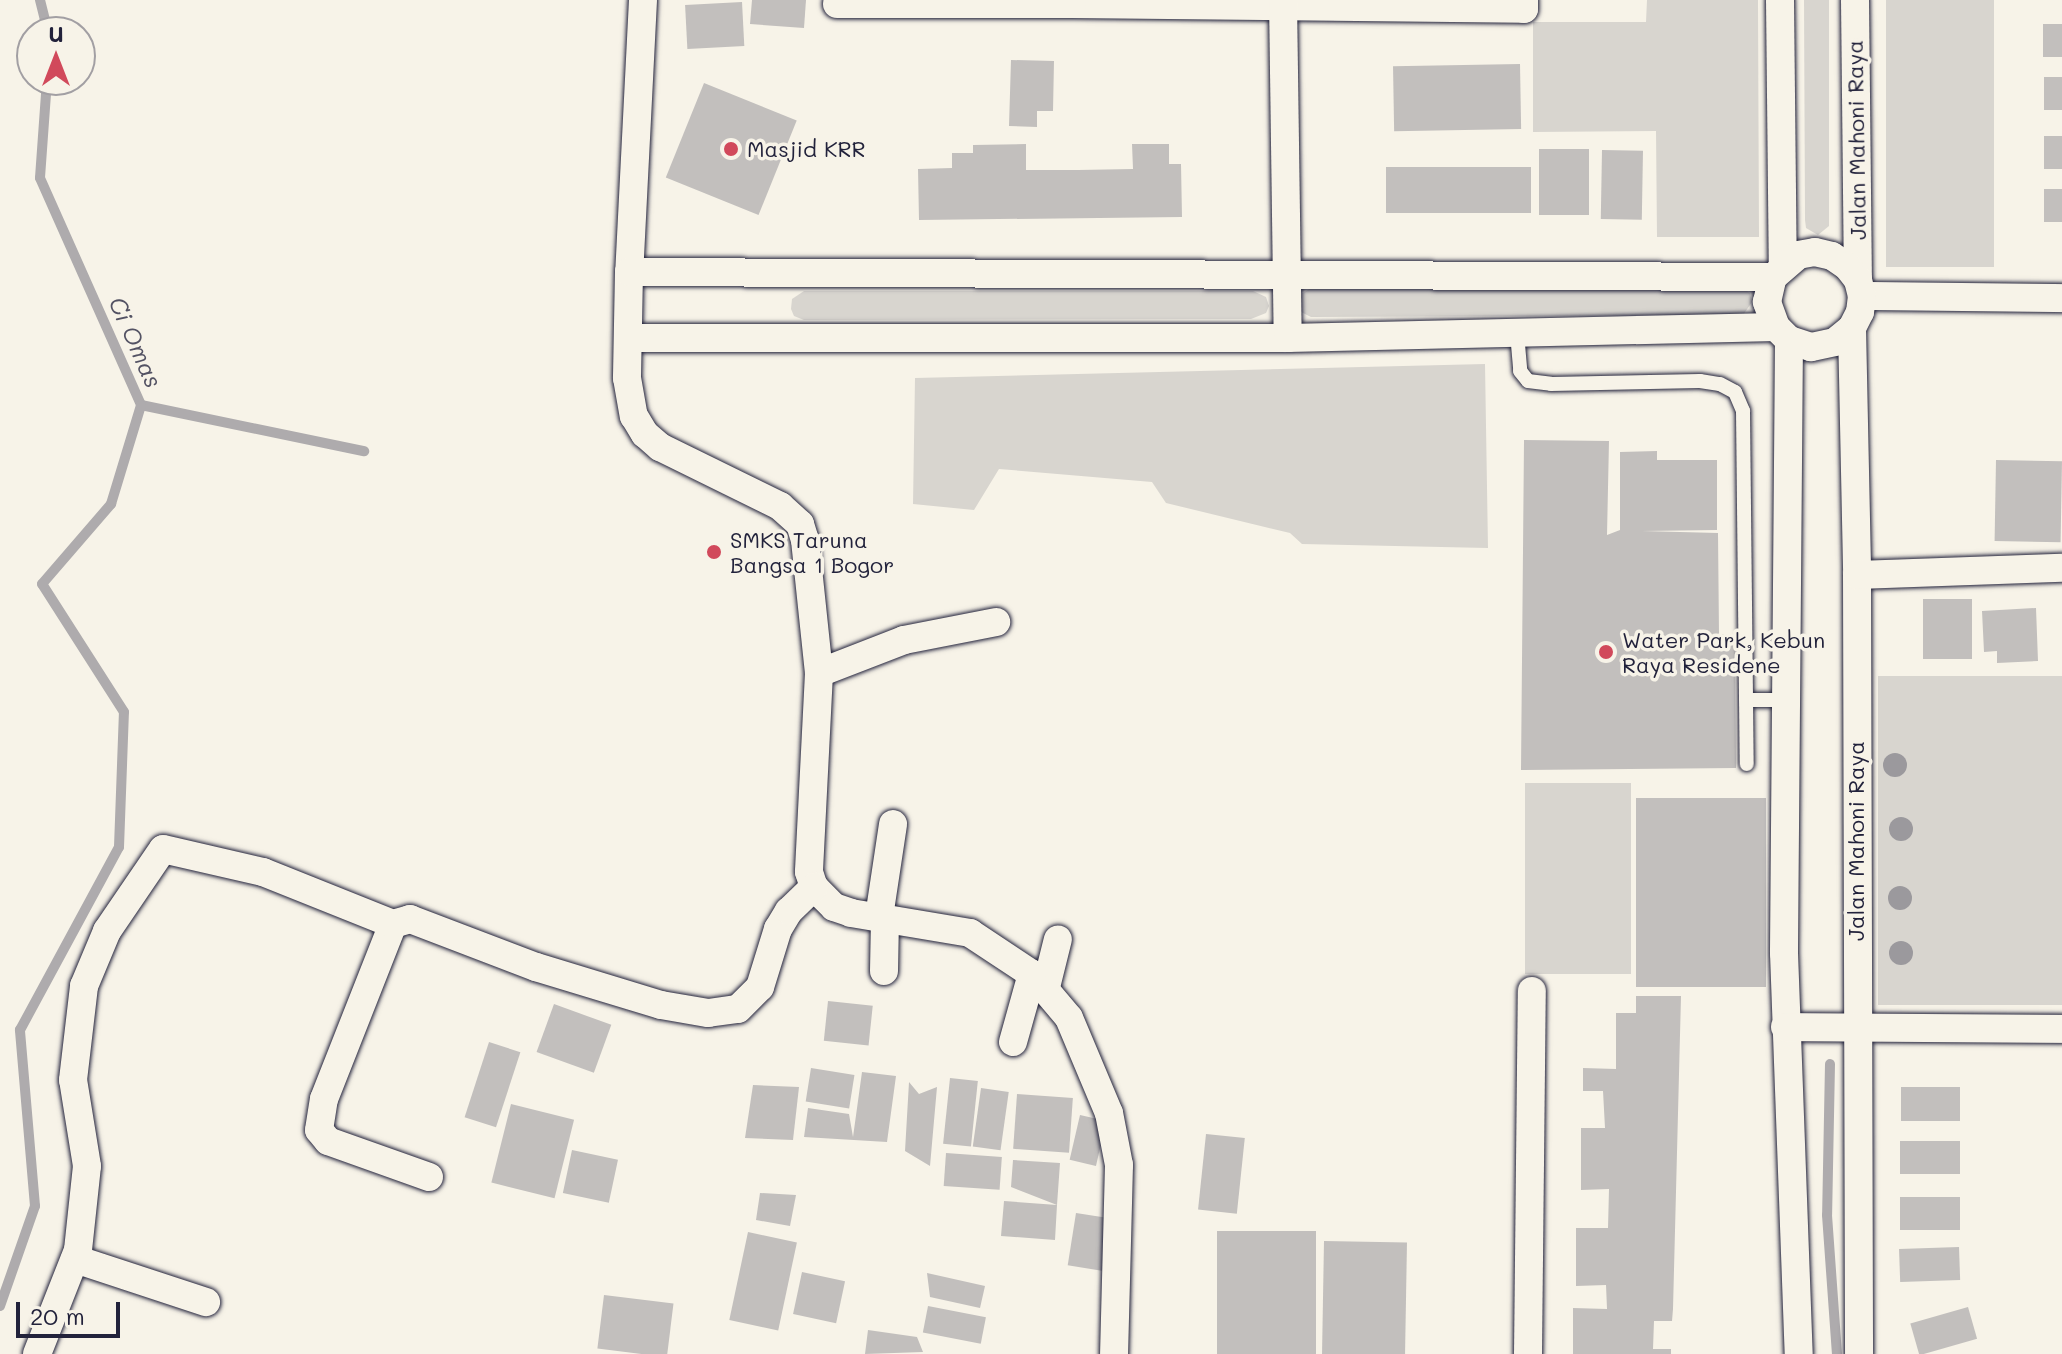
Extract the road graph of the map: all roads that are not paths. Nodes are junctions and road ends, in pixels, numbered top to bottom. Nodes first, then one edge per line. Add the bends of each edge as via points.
1 (643, 0) edge
2 (1524, 0) edge
3 (1780, 0) edge
4 (1855, 0) edge
5 (1072, 2) edge
6 (1283, 2) edge
7 (837, 4) dead end
8 (1778, 271) junction
9 (629, 272) junction
10 (1287, 273) junction
11 (1860, 288) junction
12 (2062, 298) edge
13 (1852, 328) junction
14 (1517, 333) junction
15 (1782, 333) junction
16 (629, 338) junction
17 (1288, 338) junction
18 (2062, 568) edge
19 (1857, 575) junction
20 (996, 622) dead end
21 (819, 673) junction
22 (1746, 700) junction
23 (1785, 700) junction
24 (1747, 764) dead end
25 (893, 824) dead end
26 (814, 887) junction
27 (882, 917) junction
28 (393, 924) junction
29 (1058, 939) dead end
30 (884, 971) dead end
31 (1039, 980) junction
32 (1532, 991) dead end
33 (1850, 1026) junction
34 (1790, 1027) junction
35 (2062, 1029) edge
36 (1013, 1042) dead end
37 (429, 1177) dead end
38 (75, 1259) junction
39 (206, 1302) dead end
40 (37, 1354) edge
41 (1114, 1354) edge
42 (1528, 1354) edge
43 (1799, 1354) edge
44 (1859, 1354) edge

1 - 9 street
2 - 6 street via 1524,9
3 - 8 street
4 - 11 street, Jalan Mahoni Raya
5 - 6 street
5 - 7 street
6 - 10 street
8 - 10 street
8 - 11 street via 1798,255 1815,252 1847,266
8 - 15 street via 1767,302
9 - 10 street
9 - 16 street
10 - 17 street
11 - 12 street
11 - 13 street via 1860,312
13 - 15 street via 1835,342 1811,347
13 - 19 street, Jalan Mahoni Raya
14 - 15 street
14 - 17 street
14 - 22 lane via 1520,371 1528,381 1700,381 1735,392 1743,411
15 - 23 street
16 - 17 street
16 - 21 street via 627,393 645,434 660,447 780,506 800,524
18 - 19 street
19 - 33 street, Jalan Mahoni Raya
20 - 21 street via 904,640
21 - 26 street via 809,872
22 - 23 lane
22 - 24 lane
23 - 34 street
25 - 27 street
26 - 27 street via 834,907
26 - 28 street via 778,929 760,987 738,1009 708,1013 661,1005 536,967 410,919
27 - 30 street
27 - 31 street via 970,933
28 - 37 street via 324,1099 319,1130 328,1141
28 - 38 street via 263,872 163,849 107,931 84,986 73,1080 87,1166
29 - 31 street
31 - 36 street
31 - 41 street via 1069,1018 1115,1138 1119,1261
32 - 42 street
33 - 34 street
33 - 35 street
33 - 44 street, Jalan Mahoni Raya
34 - 43 street
38 - 39 street
38 - 40 street

